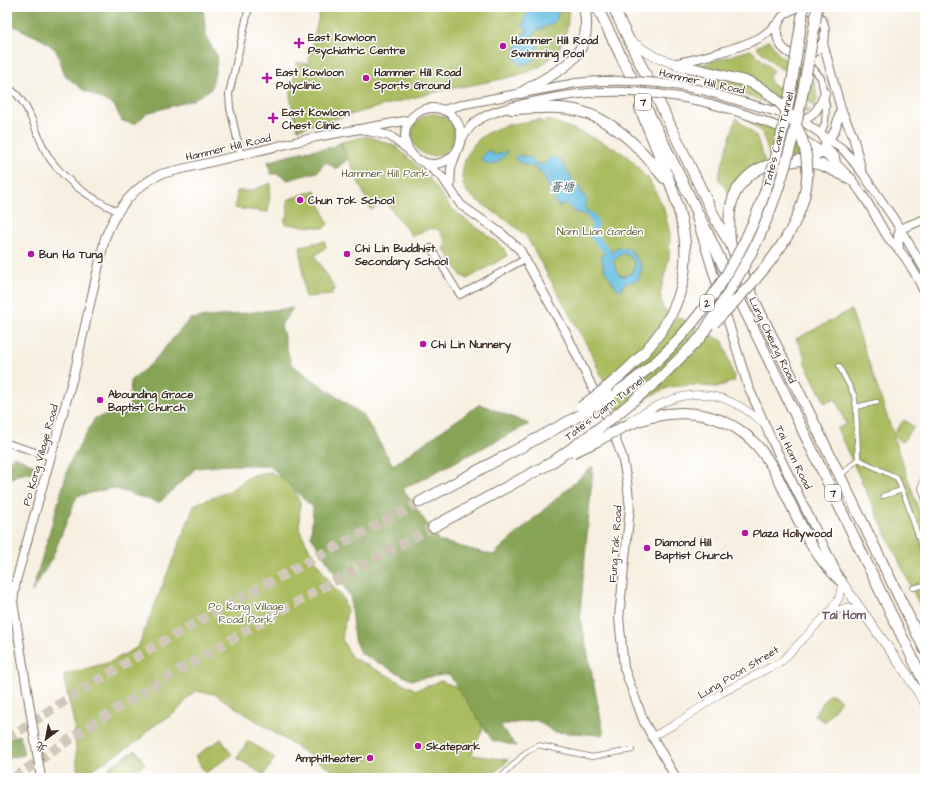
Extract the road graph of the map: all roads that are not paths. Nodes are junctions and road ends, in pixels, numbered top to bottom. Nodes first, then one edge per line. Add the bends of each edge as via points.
1 (249, 7) edge
2 (584, 7) edge
3 (597, 7) edge
4 (613, 7) edge
5 (803, 7) edge
6 (817, 7) edge
7 (779, 22) junction
8 (632, 42) junction
9 (823, 43) junction
10 (792, 55) junction
11 (623, 60) junction
12 (676, 64) junction
13 (7, 87) edge
14 (825, 93) junction
15 (521, 94) junction
16 (511, 108) junction
17 (841, 109) junction
18 (443, 110) junction
19 (798, 118) junction
20 (410, 120) junction
21 (357, 129) junction
22 (821, 133) junction
23 (459, 146) junction
24 (826, 146) junction
25 (410, 152) junction
26 (241, 156) junction
27 (422, 161) junction
28 (801, 161) junction
29 (862, 171) junction
30 (851, 180) junction
31 (671, 186) junction
32 (450, 188) junction
33 (690, 198) junction
34 (117, 212) junction
35 (925, 219) edge
36 (900, 229) junction
37 (730, 243) junction
38 (431, 248) dead end
39 (899, 249) junction
40 (525, 259) junction
41 (925, 270) edge
42 (925, 294) edge
43 (701, 337) junction
44 (840, 366) dead end
45 (877, 402) dead end
46 (856, 407) junction
47 (582, 410) junction
48 (765, 425) junction
49 (612, 431) junction
50 (595, 437) junction
51 (7, 443) edge
52 (51, 457) junction
53 (858, 459) junction
54 (925, 474) edge
55 (841, 475) junction
56 (902, 490) junction
57 (883, 496) dead end
58 (925, 500) edge
59 (420, 502) tunnel mouth
60 (433, 527) tunnel mouth
61 (925, 557) edge
62 (842, 582) junction
63 (925, 585) edge
64 (913, 588) dead end
65 (828, 614) junction
66 (863, 614) junction
67 (925, 650) edge
68 (925, 684) edge
69 (924, 705) edge
70 (651, 736) junction
71 (632, 750) dead end
72 (41, 778) edge
73 (500, 778) edge
74 (676, 778) edge

1 - 26 street via 229,94
2 - 15 highway via 585,34 573,60 562,70
3 - 11 highway, Lung Cheung Road / 7
4 - 8 highway, Lung Cheung Road / 7
5 - 47 highway, Tate's Cairn Tunnel / 2, bridge via 790,98 775,160 765,193 740,250 711,298 689,328 665,354 635,380
6 - 43 highway, Tate's Cairn Tunnel / 2, bridge via 798,115 780,183 749,257
7 - 9 main road via 784,14 793,9 813,11 822,19 825,27
7 - 10 main road via 776,32 779,43
7 - 12 main road via 762,36 751,41
8 - 12 main road, Lung Cheung Road via 655,57
8 - 37 highway, Lung Cheung Road / 7 via 636,58 719,226
9 - 10 main road via 812,54
9 - 17 main road
10 - 14 street via 818,72
11 - 31 highway
11 - 33 highway, Lung Cheung Road / 7
12 - 43 highway, bridge via 749,82 773,97 797,127 807,159 806,190 796,220 777,252
13 - 34 street via 23,104 41,144 59,170 85,194
14 - 19 main road via 821,105 814,114
14 - 22 street via 825,123
15 - 18 main road, Hammer Hill Road
15 - 19 main road, Hammer Hill Road, bridge via 576,83 638,80 702,90
16 - 23 main road, Hammer Hill Road via 489,114 476,122 469,128
16 - 24 main road, Hammer Hill Road, bridge via 578,94 633,91 662,94 745,113
16 - 31 highway via 570,109 600,119 627,137
17 - 24 main road via 838,123
17 - 29 main road via 853,136
18 - 20 main road via 422,110
18 - 23 main road via 457,123 460,132
19 - 22 main road, Hammer Hill Road
20 - 21 main road, Hammer Hill Road
20 - 25 main road via 405,136
21 - 25 main road, Hammer Hill Road via 390,136
21 - 26 main road, Hammer Hill Road
22 - 24 main road, Hammer Hill Road
23 - 27 main road via 451,157 442,162
23 - 32 main road via 451,168
24 - 28 highway
24 - 29 main road via 844,150
24 - 30 main road
25 - 27 main road
26 - 34 main road, Hammer Hill Road via 161,174 132,193
27 - 32 main road, Fung Tak Road via 435,170
28 - 30 highway via 822,165
28 - 37 highway via 767,166 752,173 744,181 732,202
29 - 36 main road
30 - 39 main road via 863,194 891,244
31 - 47 highway, bridge via 684,236 685,263 682,284 670,316 652,345
32 - 40 main road, Fung Tak Road via 461,205 511,241
33 - 48 main road, Tai Hom Road via 748,386
33 - 68 highway, Lung Cheung Road / 7
34 - 52 main road, Po Kong Village Road via 105,238 75,370
35 - 36 main road
36 - 39 main road
36 - 41 main road
37 - 55 highway, Lung Cheung Road / 7 via 756,304
38 - 40 street via 460,295
39 - 42 main road
40 - 49 main road, Fung Tak Road via 581,364
43 - 50 highway, Tate's Cairn Tunnel / 2, bridge
44 - 46 street via 854,395
45 - 46 street
46 - 53 street
47 - 59 highway, Tate's Cairn Tunnel via 562,426
48 - 49 street via 734,402 691,395 666,400
48 - 62 main road, Tai Hom Road
49 - 70 main road, Fung Tak Road via 622,456 630,508 619,618 624,668
50 - 60 highway, Tate's Cairn Tunnel
50 - 62 highway, bridge via 664,414 695,413 719,419 744,434 766,457 799,524 829,570
51 - 52 street
52 - 72 main road, Po Kong Village Road via 16,581 13,602
53 - 55 street
53 - 56 street via 897,478
54 - 58 street via 921,487
55 - 67 highway, Lung Cheung Road / 7
56 - 57 street
56 - 61 street
62 - 65 street, Lung Poon Street via 839,598
62 - 66 main road, Tai Hom Road
63 - 64 street
65 - 66 street, Lung Poon Street via 847,607
65 - 70 street, Lung Poon Street via 782,661 720,694 674,725
66 - 69 main road, Tai Hom Road via 906,673
70 - 74 main road, Fung Tak Road
71 - 73 street via 592,756 538,745

